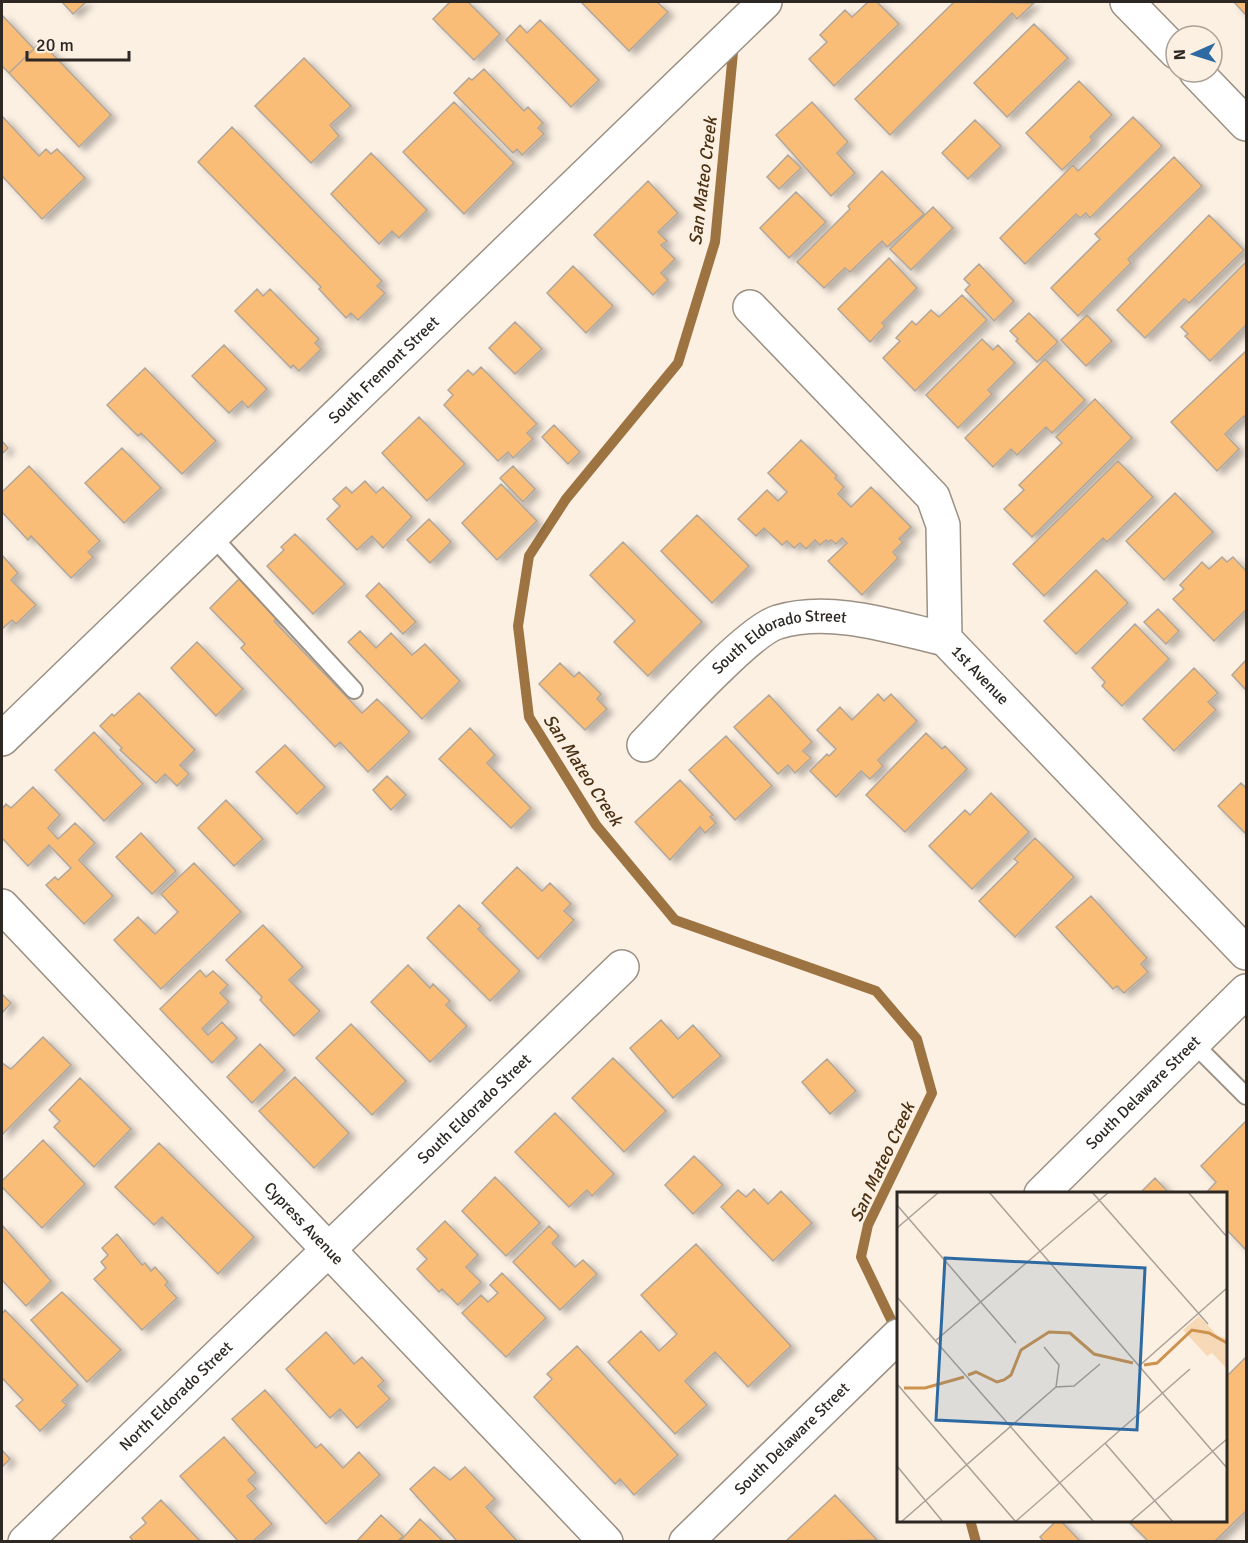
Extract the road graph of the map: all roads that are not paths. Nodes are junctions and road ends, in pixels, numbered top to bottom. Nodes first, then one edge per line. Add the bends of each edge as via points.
1 (1127, 2) edge
2 (753, 6) edge
3 (1164, 40) edge
4 (1208, 84) edge
5 (1246, 124) edge
6 (750, 307) dead end
7 (212, 536) junction
8 (945, 639) junction
9 (354, 690) dead end
10 (2, 739) edge
11 (644, 745) dead end
12 (2, 906) edge
13 (1246, 953) edge
14 (622, 967) dead end
15 (1246, 991) edge
16 (1192, 1042) junction
17 (1246, 1096) edge
18 (1043, 1192) edge
19 (327, 1251) junction
20 (897, 1337) edge
21 (25, 1542) edge
22 (606, 1542) edge
23 (686, 1542) edge

1 - 3 street
2 - 7 street, South Fremont Street via 707,57
4 - 5 street
6 - 8 street, 1st Avenue via 933,497 943,525
7 - 9 lane
7 - 10 street, South Fremont Street
8 - 11 street, South Eldorado Street via 881,624 832,618 803,617 776,622 738,650
8 - 13 street, 1st Avenue
12 - 19 street, Cypress Avenue
14 - 19 street, South Eldorado Street
15 - 16 street, South Delaware Street
16 - 17 lane
16 - 18 street, South Delaware Street
19 - 21 street, North Eldorado Street
19 - 22 street, Cypress Avenue
20 - 23 street, South Delaware Street

